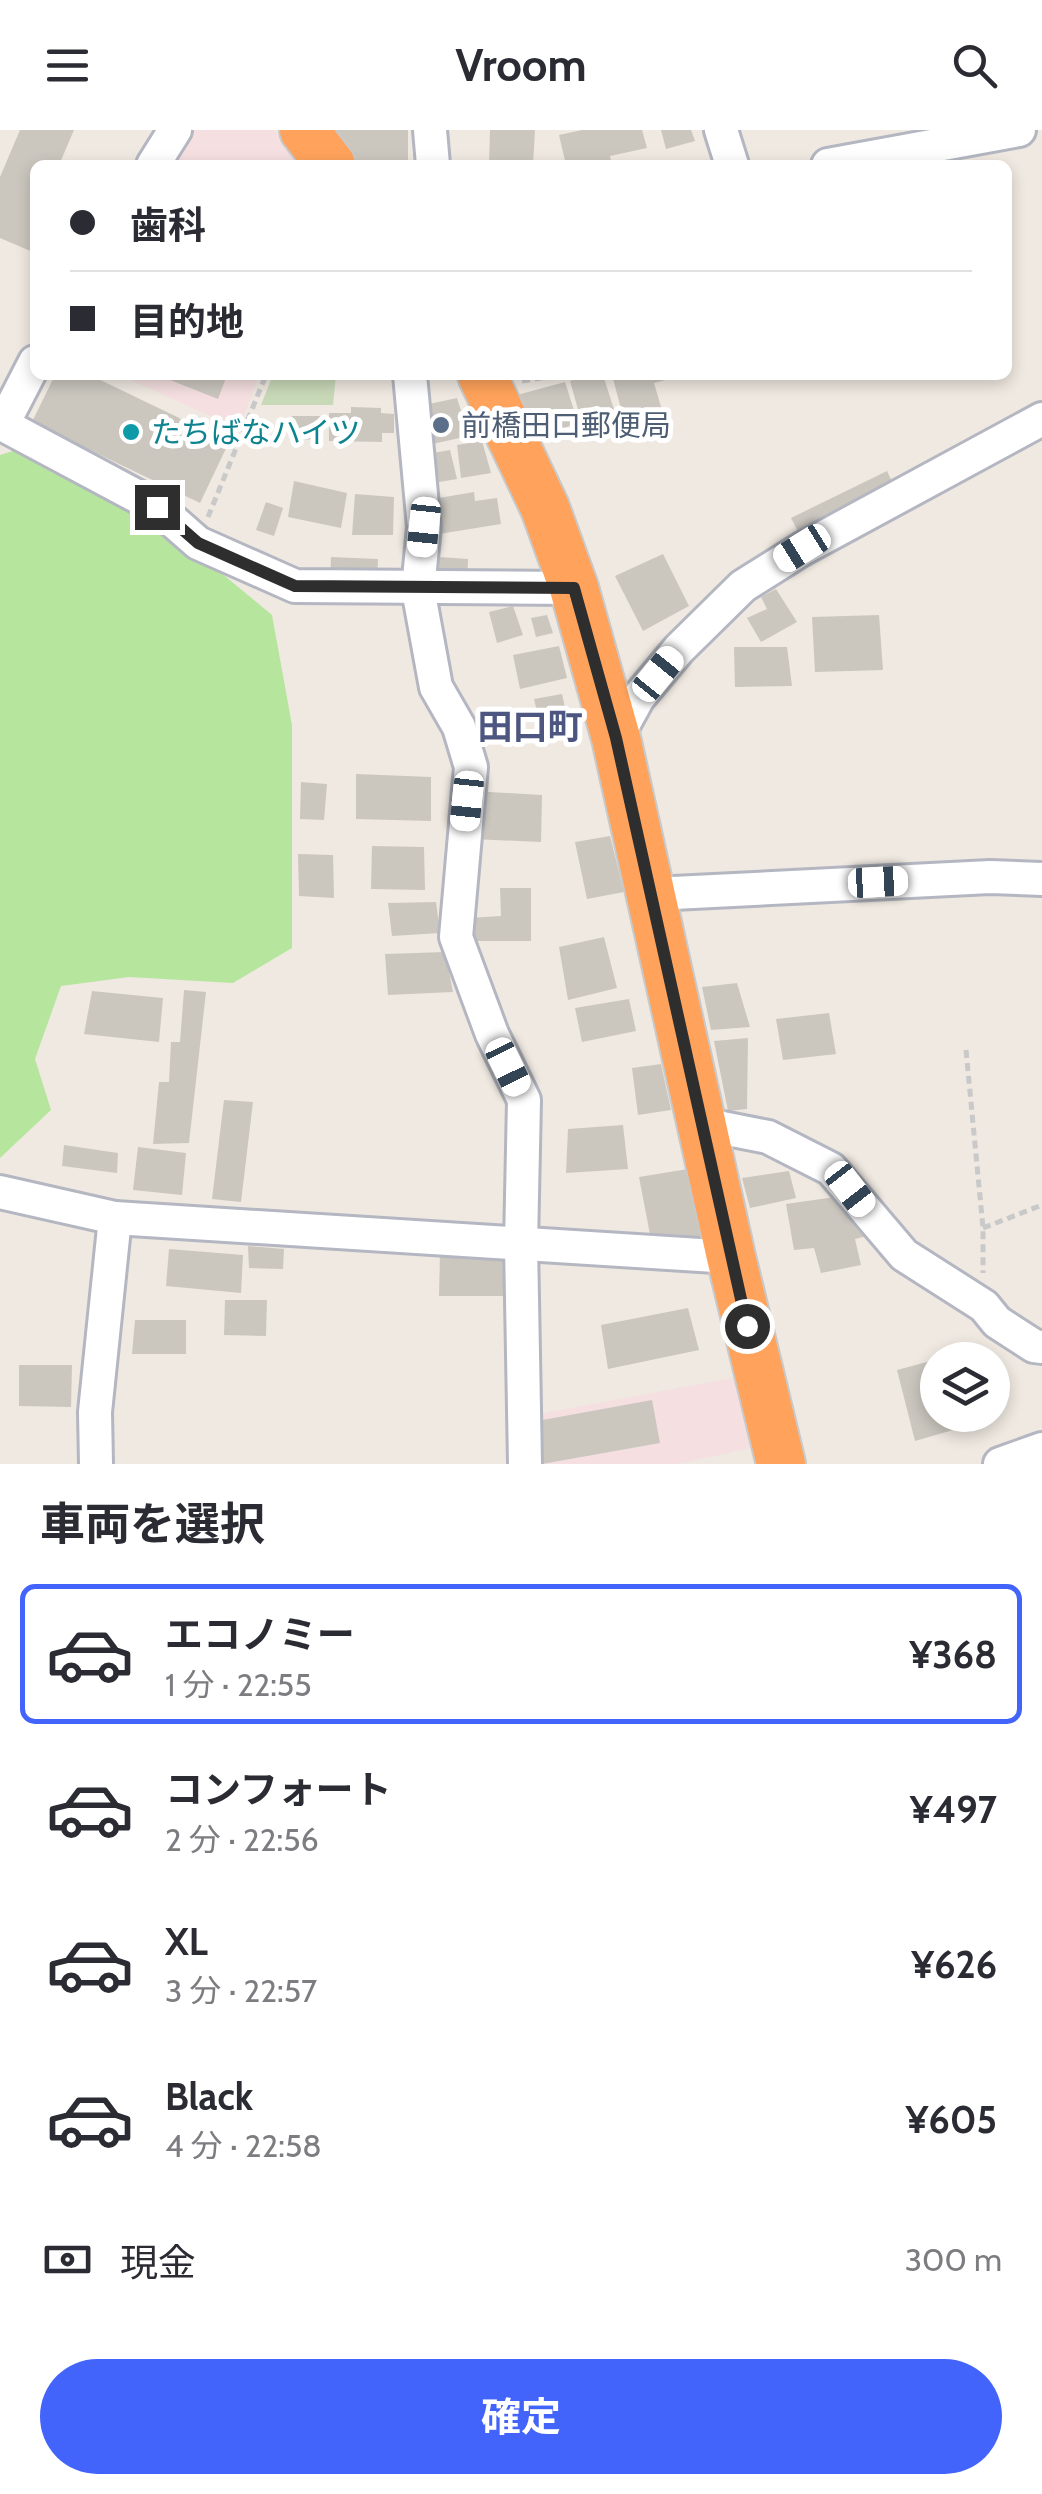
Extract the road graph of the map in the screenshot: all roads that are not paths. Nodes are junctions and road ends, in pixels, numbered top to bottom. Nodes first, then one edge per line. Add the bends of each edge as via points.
1 (175, 130) edge
2 (304, 130) edge
3 (430, 130) edge
4 (721, 130) edge
5 (1019, 130) edge
6 (156, 160) edge
7 (327, 160) edge
8 (433, 160) edge
9 (730, 160) edge
10 (855, 160) edge
11 (30, 371) edge
12 (410, 380) edge
13 (484, 380) edge
14 (1042, 419) edge
15 (2, 424) edge
16 (418, 588) junction
17 (574, 588) junction
18 (616, 738) junction
19 (1042, 879) edge
20 (653, 894) junction
21 (702, 1124) junction
22 (0, 1192) edge
23 (115, 1218) junction
24 (521, 1244) junction
25 (730, 1258) junction
26 (1042, 1348) edge
27 (1042, 1449) edge
28 (96, 1464) edge
29 (525, 1464) edge
30 (781, 1464) edge
31 (1000, 1464) edge

1 - 6 street
2 - 7 highway
3 - 8 street
4 - 9 street
5 - 10 street
11 - 15 street
12 - 16 street via 424,527
13 - 17 highway via 546,508
14 - 18 street via 743,586 638,698
15 - 16 street via 157,507 198,543 295,586
16 - 17 street
16 - 24 street via 436,687 459,727 471,767 456,937 524,1100
17 - 18 highway
18 - 20 highway
19 - 20 street via 990,876
20 - 21 highway
21 - 25 highway
21 - 26 street via 768,1137 832,1170 904,1255
22 - 23 street
23 - 24 street
23 - 28 street via 95,1412
24 - 25 street
24 - 29 street
25 - 30 highway
27 - 31 street

